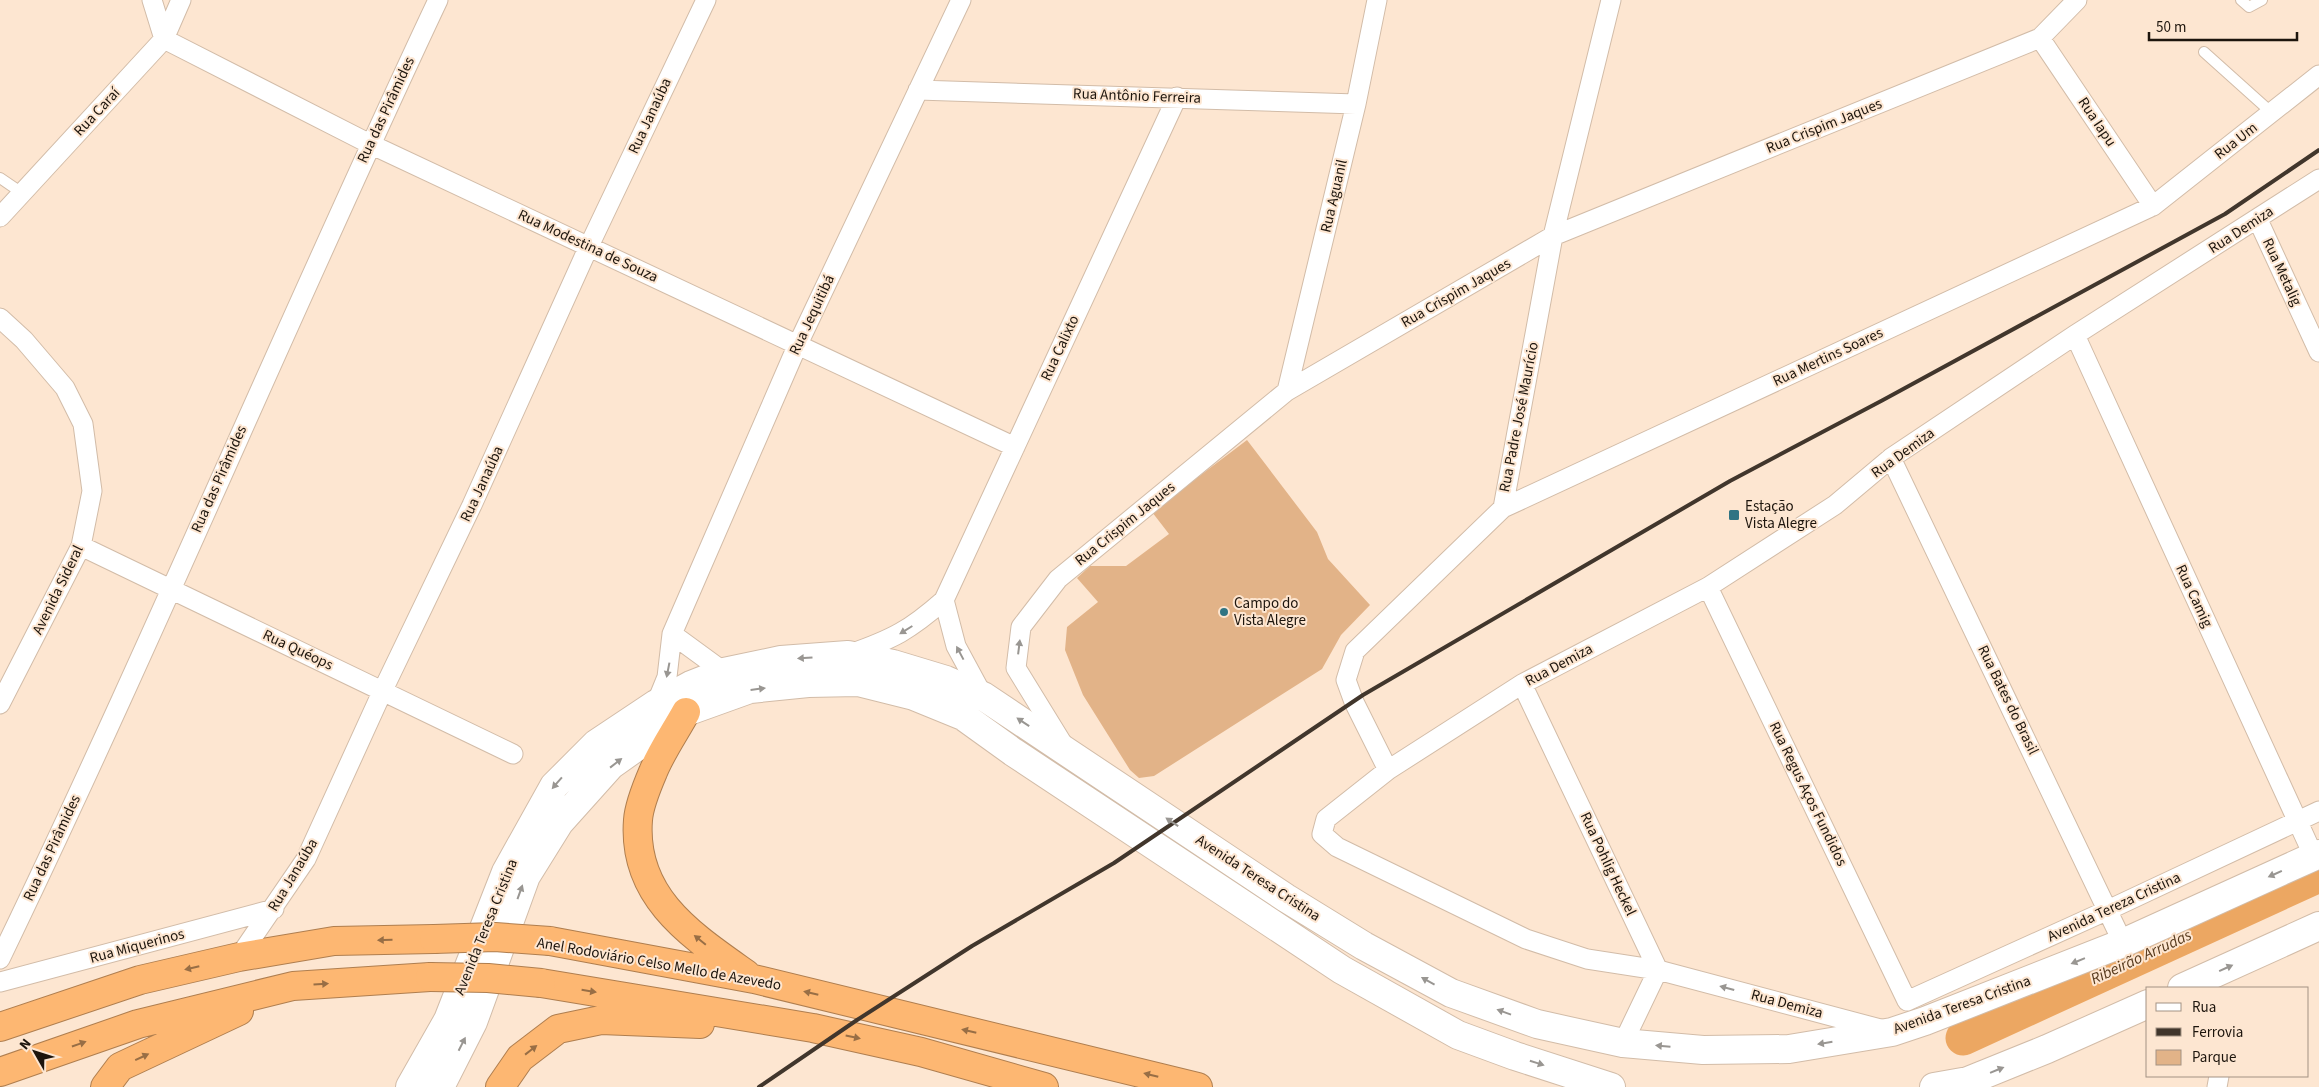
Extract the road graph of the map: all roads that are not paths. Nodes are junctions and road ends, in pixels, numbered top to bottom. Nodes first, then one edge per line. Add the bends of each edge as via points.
1 (152, 0) edge
2 (181, 0) edge
3 (438, 0) edge
4 (706, 0) edge
5 (961, 0) edge
6 (1377, 0) edge
7 (1611, 0) edge
8 (2077, 0) edge
9 (2241, 0) edge
10 (2262, 0) edge
11 (2040, 38) junction
12 (164, 39) junction
13 (2204, 52) dead end
14 (2319, 75) edge
15 (918, 90) junction
16 (1177, 97) junction
17 (1356, 104) junction
18 (2272, 112) junction
19 (370, 144) junction
20 (0, 178) edge
21 (2319, 178) edge
22 (22, 193) junction
23 (2154, 206) junction
24 (0, 217) edge
25 (2258, 220) junction
26 (1553, 236) junction
27 (588, 246) junction
28 (0, 318) edge
29 (2075, 335) junction
30 (798, 344) junction
31 (2319, 352) edge
32 (1287, 391) junction
33 (1015, 447) junction
34 (1892, 458) junction
35 (1503, 508) junction
36 (82, 546) junction
37 (1708, 587) junction
38 (170, 590) junction
39 (944, 600) junction
40 (672, 634) junction
41 (848, 655) junction
42 (724, 672) junction
43 (1522, 684) junction
44 (383, 690) junction
45 (983, 696) junction
46 (0, 704) edge
47 (656, 704) junction
48 (686, 712) junction
49 (1067, 752) junction
50 (514, 754) dead end
51 (1388, 770) junction
52 (2319, 811) edge
53 (2298, 822) junction
54 (2316, 856) edge
55 (274, 909) junction
56 (2108, 910) junction
57 (2319, 926) edge
58 (2123, 942) junction
59 (239, 957) junction
60 (0, 958) edge
61 (1658, 970) junction
62 (754, 979) junction
63 (0, 982) edge
64 (293, 986) junction
65 (2184, 987) edge
66 (1907, 1001) joint
67 (2146, 1005) edge
68 (0, 1027) edge
69 (813, 1028) junction
70 (1892, 1032) junction
71 (1623, 1043) junction
72 (0, 1072) edge
73 (105, 1087) edge
74 (410, 1087) edge
75 (440, 1087) edge
76 (500, 1087) edge
77 (1044, 1087) edge
78 (1198, 1087) edge
79 (1611, 1087) edge
80 (1934, 1087) edge

1 - 12 street
2 - 12 street, Rua Caraí
3 - 19 street, Rua das Pirâmides
4 - 27 street, Rua Janaúba
5 - 15 street, Rua Jequitibá
6 - 17 street, Rua Aguanil
7 - 26 street, Rua Padre José Maurício
8 - 11 street, Rua Crispim Jaques
9 - 10 lane via 2249,7
11 - 23 street, Rua Iapu
11 - 26 street, Rua Crispim Jaques
12 - 19 street, Rua Modestina de Souza
12 - 22 street, Rua Caraí
13 - 18 lane
14 - 18 street, Rua Um
15 - 16 street, Rua Antônio Ferreira
15 - 30 street, Rua Jequitibá
16 - 17 street, Rua Antônio Ferreira
16 - 33 street, Rua Calixto
17 - 32 street, Rua Aguanil
18 - 23 street, Rua Um
19 - 27 street, Rua Modestina de Souza
19 - 38 street, Rua das Pirâmides
20 - 22 lane
21 - 25 street, Rua Demiza
22 - 24 street, Rua Caraí
23 - 35 street, Rua Mertins Soares
25 - 29 street, Rua Demiza
25 - 31 street, Rua Metalig
26 - 32 street, Rua Crispim Jaques
26 - 35 street, Rua Padre José Maurício
27 - 30 street, Rua Modestina de Souza
27 - 44 street, Rua Janaúba via 472,505
28 - 36 street, Avenida Sideral via 24,340 65,388 83,424 92,491
29 - 34 street, Rua Demiza
29 - 53 street, Rua Camig
30 - 33 street, Rua Modestina de Souza
30 - 40 street, Rua Jequitibá
49 -> 32 street, Rua Crispim Jaques via 1016,668 1021,627 1058,579
33 - 39 street, Rua Calixto
34 - 37 street, Rua Demiza via 1835,505
34 - 56 street, Rua Bates do Brasil
35 - 51 street, Rua Padre José Maurício via 1355,650 1346,680
36 - 38 street, Rua Quéops
36 - 46 street, Avenida Sideral
37 - 43 street, Rua Demiza
37 - 66 street, Rua Regus Aços Fundidos
38 - 44 street, Rua Quéops
38 - 60 street, Rua das Pirâmides via 61,833
39 -> 41 street, Rua Calixto via 906,631
45 -> 39 street via 956,646
40 - 42 street
40 -> 47 street, Rua Jequitibá via 667,677
41 -> 42 main road, Avenida Teresa Cristina via 781,660
41 - 45 main road, Avenida Teresa Cristina via 946,680
42 - 47 main road, Avenida Teresa Cristina
43 - 51 street, Rua Demiza
43 - 61 street, Rua Pohlig Heckel
44 - 50 street, Rua Quéops
44 - 55 street, Rua Janaúba via 306,859
49 -> 45 main road, Avenida Teresa Cristina
47 -> 74 main road, Avenida Teresa Cristina via 596,744 554,786 506,872 448,1020
62 -> 48 highway via 704,944 668,912 639,860 638,819 653,771
75 -> 48 main road, Avenida Teresa Cristina via 473,1022 526,876 559,823 612,765
48 -> 79 main road, Avenida Teresa Cristina via 750,689 808,683 858,682 914,696 963,716 1342,970 1458,1035
71 -> 49 main road, Avenida Teresa Cristina via 1537,1024 1451,993 1364,946 1286,898
51 - 61 street, Rua Demiza via 1326,819 1322,834 1337,847 1526,939 1587,959
52 - 53 street, Avenida Tereza Cristina
53 - 54 street, Rua Camig
53 - 56 street, Avenida Tereza Cristina
54 -> 58 main road, Avenida Teresa Cristina
55 - 59 street, Rua Janaúba
55 - 63 street, Rua Miquerinos
56 - 58 street, Rua Bates do Brasil
56 - 66 street, Avenida Tereza Cristina
65 -> 57 main road
58 -> 70 main road, Avenida Teresa Cristina
62 -> 59 highway, Anel Rodoviário Celso Mello de Azevedo, bridge via 550,941 495,938 334,941
59 -> 68 highway, Anel Rodoviário Celso Mello de Azevedo via 140,980
70 -> 61 street, Rua Demiza
61 - 71 street
78 -> 62 highway, Anel Rodoviário Celso Mello de Azevedo
64 -> 69 highway, bridge via 430,977 541,982
72 -> 64 highway via 138,1024
73 -> 64 highway via 120,1067
80 -> 67 main road via 1968,1081
76 -> 69 highway via 520,1058 558,1029 601,1020
69 -> 77 highway via 921,1052
70 -> 71 main road, Avenida Teresa Cristina via 1789,1049 1703,1050

